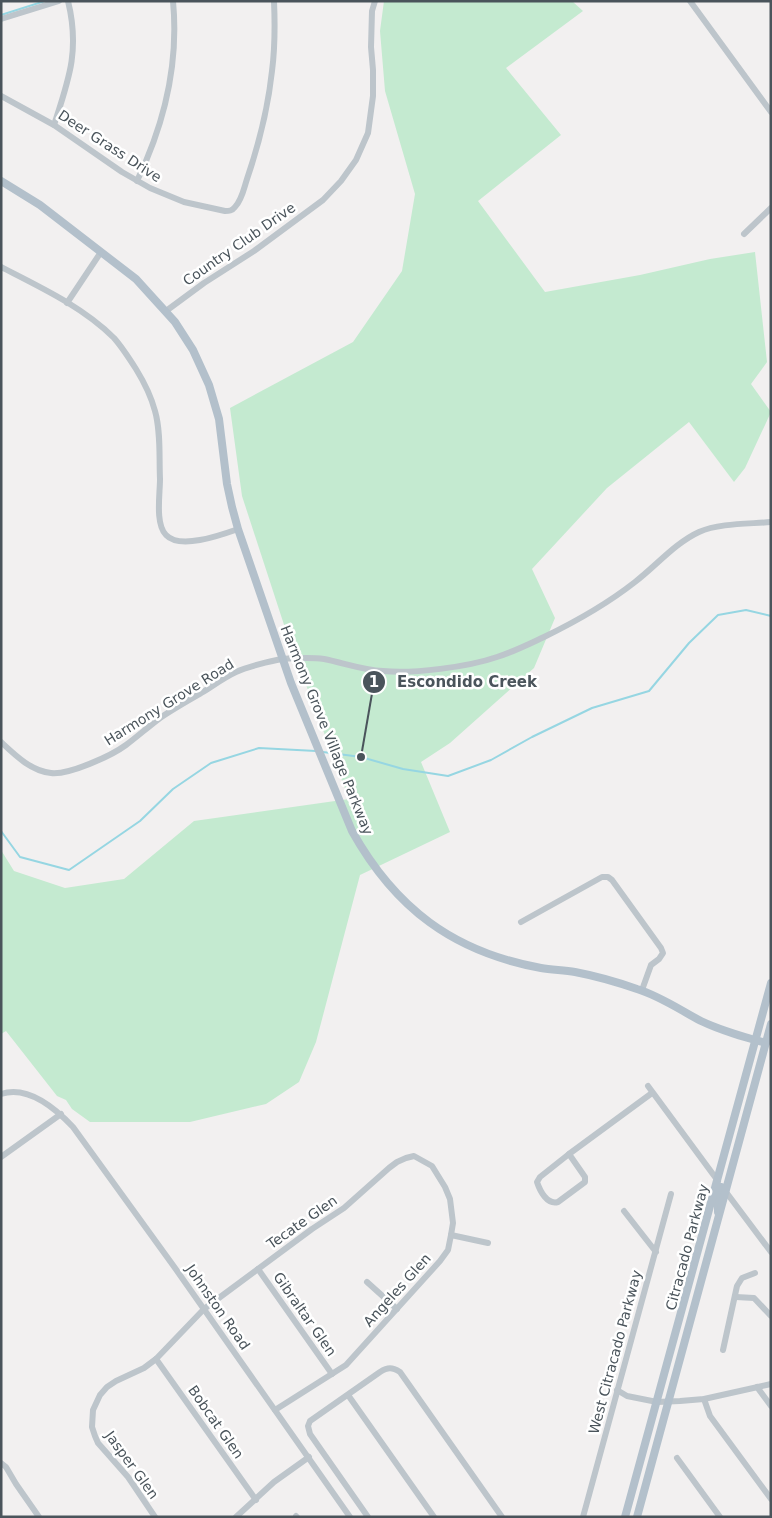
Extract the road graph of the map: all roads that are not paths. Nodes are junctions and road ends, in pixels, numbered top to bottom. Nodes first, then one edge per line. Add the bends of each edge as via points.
1 (59, 1) edge
2 (68, 1) edge
3 (173, 1) edge
4 (274, 1) edge
5 (375, 1) edge
6 (690, 1) edge
7 (1, 19) edge
8 (1, 96) edge
9 (771, 112) edge
10 (54, 125) junction
11 (1, 181) edge
12 (137, 181) junction
13 (771, 208) edge
14 (744, 234) dead end
15 (101, 252) junction
16 (1, 267) edge
17 (67, 303) junction
18 (166, 311) junction
19 (771, 522) edge
20 (238, 530) junction
21 (284, 659) junction
22 (1, 742) edge
23 (521, 922) dead end
24 (771, 983) edge
25 (642, 990) junction
26 (771, 1024) edge
27 (755, 1040) junction
28 (766, 1043) junction
29 (648, 1086) dead end
30 (652, 1093) junction
31 (1, 1094) edge
32 (61, 1114) junction
33 (569, 1154) junction
34 (414, 1156) joint
35 (1, 1157) edge
36 (718, 1181) junction
37 (726, 1192) junction
38 (671, 1194) dead end
39 (624, 1211) dead end
40 (719, 1216) junction
41 (452, 1235) junction
42 (488, 1243) dead end
43 (656, 1252) junction
44 (771, 1252) edge
45 (258, 1269) junction
46 (755, 1273) dead end
47 (366, 1282) dead end
48 (736, 1298) junction
49 (204, 1309) junction
50 (397, 1309) junction
51 (771, 1316) edge
52 (724, 1350) dead end
53 (156, 1359) junction
54 (332, 1374) junction
55 (771, 1384) edge
56 (757, 1387) junction
57 (618, 1390) junction
58 (348, 1395) junction
59 (704, 1400) junction
60 (669, 1401) junction
61 (657, 1402) junction
62 (771, 1406) edge
63 (275, 1410) junction
64 (92, 1427) joint
65 (309, 1457) junction
66 (677, 1458) dead end
67 (1, 1463) edge
68 (771, 1499) edge
69 (256, 1500) junction
70 (39, 1517) edge
71 (155, 1517) edge
72 (236, 1517) edge
73 (350, 1517) edge
74 (368, 1517) edge
75 (434, 1517) edge
76 (502, 1517) edge
77 (583, 1517) edge
78 (625, 1517) edge
79 (637, 1517) edge
80 (720, 1517) edge

1 - 7 street
2 - 10 street via 74,29 73,51
3 - 12 street via 174,50 170,83 155,138
4 - 12 street, Deer Grass Drive via 274,52 269,95 258,146 236,207 225,211 184,202
5 - 18 street, Country Club Drive via 371,38 373,96 368,133 356,160 324,200
6 - 9 street
8 - 10 street, Deer Grass Drive
10 - 12 street, Deer Grass Drive
11 - 15 main road via 40,205
13 - 14 street
15 - 17 street
15 - 18 main road via 136,279
16 - 17 street
17 - 20 street via 114,339 148,391 157,419 159,518 165,534 172,540 184,542
18 - 20 main road, Harmony Grove Village Parkway via 193,350 213,396 222,432 229,496
19 - 21 street, Harmony Grove Road via 725,526 696,533 596,610 497,657 400,671 382,671 315,658
20 - 21 main road, Harmony Grove Village Parkway
21 - 22 street, Harmony Grove Road via 237,671 160,718 124,746 70,771 39,770
21 - 25 main road, Harmony Grove Village Parkway via 352,831 381,877 402,899 426,921 483,952
23 - 25 street via 602,877 608,877 663,953 651,965
24 - 27 main road, Citracado Parkway
25 - 27 main road, Harmony Grove Village Parkway via 716,1027
26 - 28 main road, Citracado Parkway
27 - 28 main road, Harmony Grove Village Parkway
27 - 36 main road, Citracado Parkway
28 - 37 main road, Citracado Parkway
29 - 30 street
30 - 33 street
30 - 36 street
31 - 32 street, Johnston Road via 9,1091 28,1094
32 - 35 street
32 - 49 street, Johnston Road
33 - 33 street via 537,1182 549,1202 554,1204 585,1182
34 - 41 street, Angeles Glen via 432,1166 446,1187 452,1209
34 - 45 street, Tecate Glen via 397,1162 344,1208
36 - 40 main road via 722,1188 716,1210
36 - 61 main road, Citracado Parkway
37 - 40 main road, Citracado Parkway
37 - 44 street
38 - 43 street, West Citracado Parkway
39 - 43 street
40 - 60 main road, Citracado Parkway
41 - 42 street
41 - 50 street, Angeles Glen via 448,1250 440,1261
43 - 57 street, West Citracado Parkway
45 - 49 street, Tecate Glen
45 - 54 street, Gibraltar Glen
46 - 48 street via 742,1278
47 - 50 street
48 - 51 street via 754,1298
48 - 52 street
49 - 53 street, Tecate Glen
49 - 63 street, Johnston Road
50 - 54 street, Angeles Glen via 350,1360
53 - 64 street, Tecate Glen via 107,1387 92,1410
53 - 69 street, Bobcat Glen
54 - 63 street, Angeles Glen
55 - 56 street
56 - 59 street
56 - 62 street
57 - 61 street via 627,1396
57 - 77 street, West Citracado Parkway
58 - 74 street via 308,1426 310,1434
58 - 75 street
58 - 76 street via 386,1369 400,1372
59 - 60 street
59 - 68 street via 710,1416
60 - 61 street
60 - 79 main road, Citracado Parkway
61 - 78 main road, Citracado Parkway
63 - 65 street, Johnston Road
64 - 71 street, Jasper Glen via 98,1443 128,1477
65 - 69 street via 274,1482
65 - 73 street, Johnston Road
66 - 80 street
67 - 70 street
69 - 72 street

